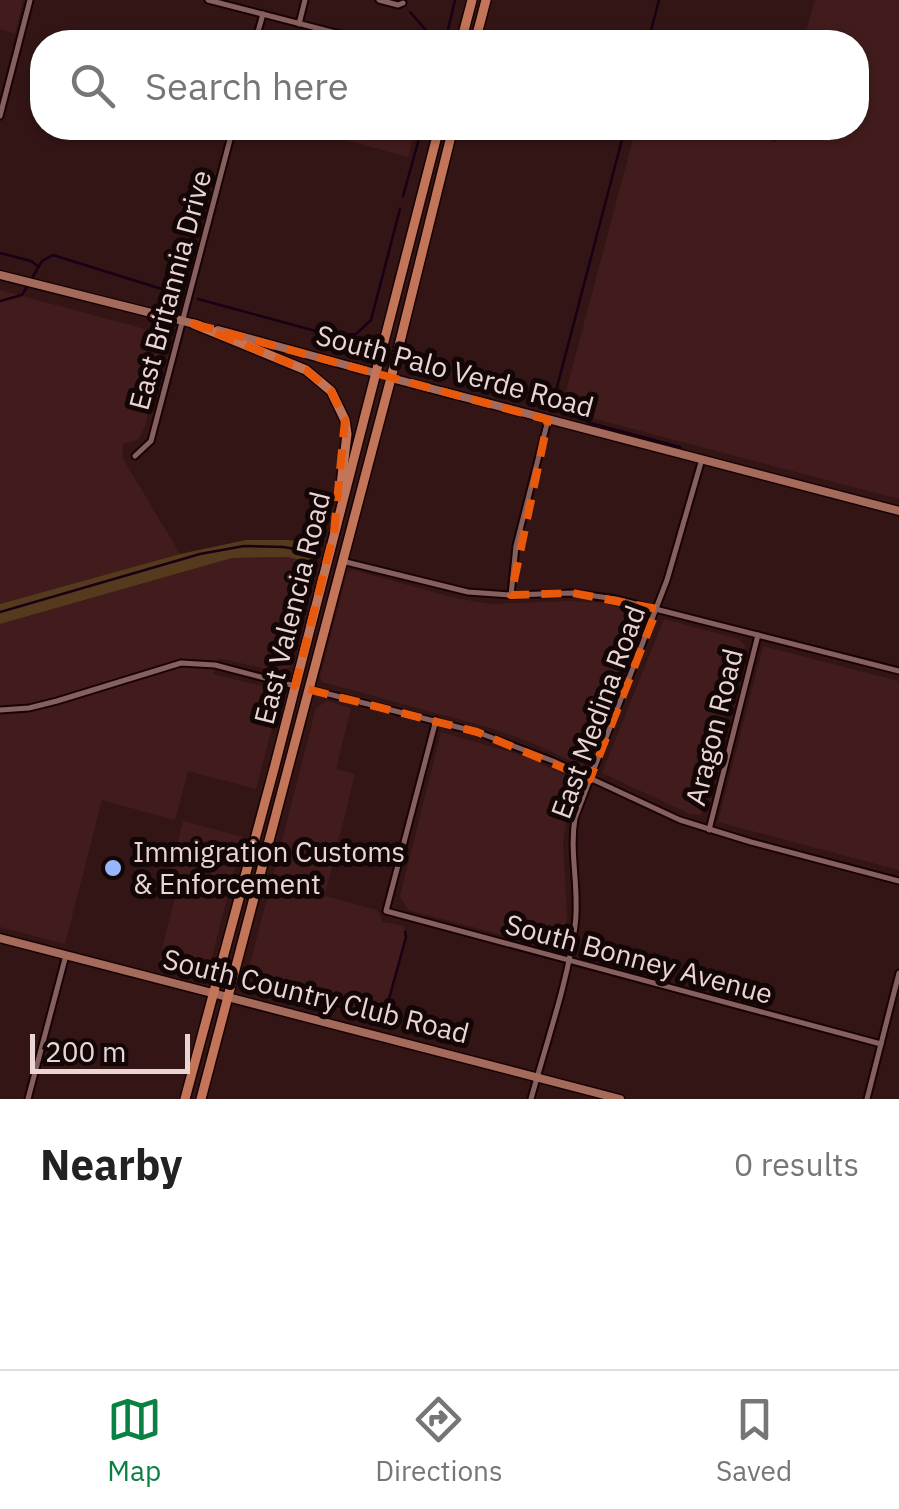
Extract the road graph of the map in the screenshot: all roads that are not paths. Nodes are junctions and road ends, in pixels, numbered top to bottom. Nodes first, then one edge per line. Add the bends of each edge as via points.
1 (30, 0) edge
2 (208, 0) edge
3 (305, 0) edge
4 (379, 0) edge
5 (472, 0) edge
6 (486, 0) edge
7 (405, 3) edge
8 (263, 14) junction
9 (299, 24) junction
10 (259, 30) edge
11 (323, 30) edge
12 (464, 30) edge
13 (478, 30) edge
14 (0, 116) edge
15 (230, 140) edge
16 (436, 140) edge
17 (449, 140) edge
18 (0, 275) edge
19 (188, 322) junction
20 (375, 373) junction
21 (390, 378) junction
22 (548, 420) junction
23 (135, 456) dead end
24 (702, 458) junction
25 (899, 510) edge
26 (334, 532) junction
27 (342, 561) junction
28 (511, 595) junction
29 (657, 609) junction
30 (758, 635) junction
31 (899, 671) edge
32 (295, 686) junction
33 (309, 689) junction
34 (0, 710) edge
35 (436, 720) junction
36 (590, 779) junction
37 (709, 830) junction
38 (899, 881) edge
39 (0, 938) edge
40 (66, 955) junction
41 (568, 961) junction
42 (899, 973) edge
43 (214, 992) junction
44 (229, 997) junction
45 (881, 1044) junction
46 (537, 1077) junction
47 (28, 1099) edge
48 (184, 1099) edge
49 (201, 1099) edge
50 (531, 1099) edge
51 (620, 1099) edge
52 (867, 1099) edge

1 - 14 street
2 - 8 street
3 - 9 street
4 - 7 street
5 - 12 main road
6 - 13 main road
8 - 9 street
8 - 10 street
9 - 11 street
15 - 19 street, East Britannia Drive
16 - 20 main road, East Valencia Road
17 - 21 main road, East Valencia Road
18 - 19 street, South Palo Verde Road
19 - 20 street, South Palo Verde Road
19 - 23 street, East Britannia Drive via 150,441
19 - 26 main road via 306,370 331,392 347,434
20 - 21 main road, South Palo Verde Road
20 - 26 main road, East Valencia Road
21 - 22 street, South Palo Verde Road
21 - 27 main road, East Valencia Road
22 - 24 street, South Palo Verde Road
22 - 28 street via 516,546
24 - 25 street, South Palo Verde Road
24 - 29 street, East Medina Road
26 - 32 main road, East Valencia Road
27 - 28 street via 468,592
27 - 33 main road, East Valencia Road
28 - 29 street via 573,592
29 - 30 street
29 - 36 street, East Medina Road
30 - 31 street
30 - 37 street, Aragon Road
32 - 33 main road
32 - 34 street via 181,663 57,701
32 - 43 main road, East Valencia Road
33 - 35 street
33 - 44 main road, East Valencia Road
35 - 36 street
35 - 41 street, South Bonney Avenue via 386,911
36 - 37 street
36 - 41 street, East Medina Road via 573,832 576,925
37 - 38 street
39 - 40 street, South Country Club Road
40 - 43 street, South Country Club Road
40 - 47 street
41 - 45 street, South Bonney Avenue
41 - 46 street, East Medina Road
42 - 45 street
43 - 44 street, South Country Club Road
43 - 48 main road, East Valencia Road
44 - 46 street, South Country Club Road
44 - 49 main road, East Valencia Road
45 - 52 street
46 - 50 street, East Medina Road
46 - 51 street, South Country Club Road

